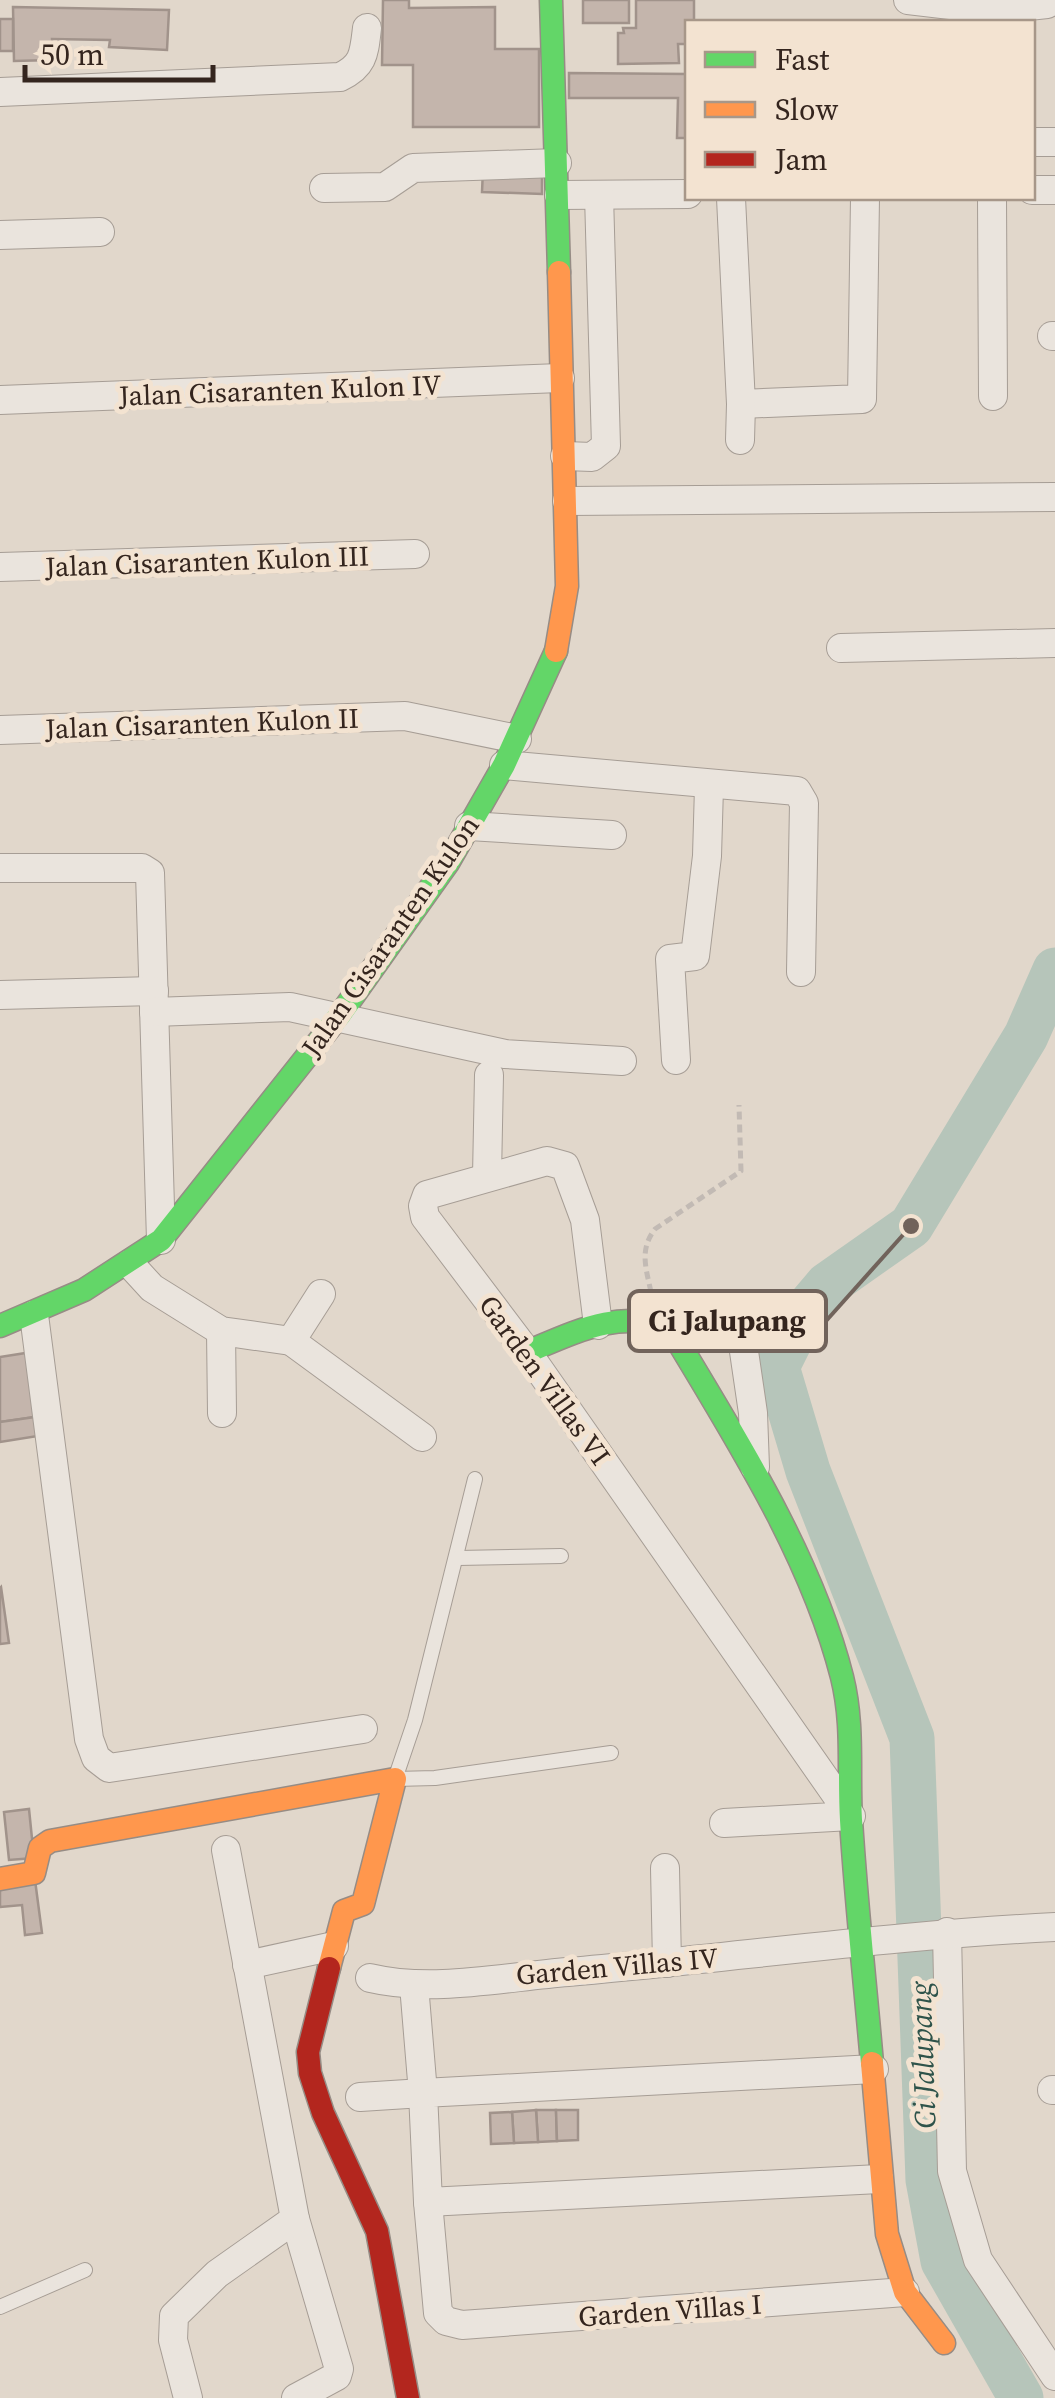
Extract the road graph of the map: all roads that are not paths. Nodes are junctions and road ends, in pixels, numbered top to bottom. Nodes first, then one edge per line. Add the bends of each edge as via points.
1 (551, 0) edge
2 (908, 0) edge
3 (1048, 4) dead end
4 (992, 11) edge
5 (367, 28) dead end
6 (0, 92) edge
7 (557, 163) junction
8 (324, 188) dead end
9 (600, 194) junction
10 (685, 194) edge
11 (559, 195) junction
12 (731, 200) edge
13 (865, 200) edge
14 (992, 200) edge
15 (100, 232) dead end
16 (0, 235) edge
17 (560, 378) junction
18 (994, 396) dead end
19 (0, 400) edge
20 (741, 404) junction
21 (740, 440) dead end
22 (565, 456) junction
23 (1055, 497) edge
24 (568, 501) junction
25 (415, 554) dead end
26 (0, 567) edge
27 (1055, 643) edge
28 (841, 648) dead end
29 (0, 730) edge
30 (511, 752) junction
31 (710, 787) junction
32 (469, 826) junction
33 (612, 835) dead end
34 (0, 868) edge
35 (801, 972) dead end
36 (0, 995) edge
37 (154, 1002) junction
38 (339, 1016) junction
39 (676, 1060) dead end
40 (622, 1061) dead end
41 (489, 1075) dead end
42 (486, 1176) junction
43 (161, 1240) junction
44 (130, 1264) junction
45 (322, 1294) dead end
46 (34, 1316) junction
47 (598, 1324) junction
48 (663, 1325) junction
49 (0, 1326) edge
50 (221, 1331) junction
51 (291, 1341) junction
52 (528, 1352) junction
53 (222, 1413) dead end
54 (422, 1438) dead end
55 (755, 1469) junction
56 (475, 1479) dead end
57 (561, 1556) dead end
58 (458, 1558) junction
59 (363, 1729) dead end
60 (611, 1753) dead end
61 (395, 1779) junction
62 (851, 1816) junction
63 (724, 1823) dead end
64 (226, 1850) dead end
65 (665, 1868) dead end
66 (0, 1879) edge
67 (1055, 1927) edge
68 (941, 1933) junction
69 (870, 1939) junction
70 (334, 1946) junction
71 (667, 1963) junction
72 (248, 1965) junction
73 (370, 1978) dead end
74 (414, 1985) junction
75 (874, 2069) junction
76 (423, 2093) junction
77 (360, 2098) dead end
78 (880, 2179) junction
79 (428, 2202) junction
80 (295, 2220) junction
81 (86, 2270) dead end
82 (905, 2292) junction
83 (0, 2307) edge
84 (944, 2342) dead end
85 (1055, 2376) edge
86 (188, 2398) edge
87 (296, 2398) edge
88 (408, 2398) edge

1 - 7 street, Jalan Cisaranten Kulon
2 - 4 street
3 - 4 street
5 - 6 street via 364,58 340,77
7 - 8 street via 413,168 385,187
7 - 11 street, Jalan Cisaranten Kulon
9 - 10 street
9 - 11 street
9 - 22 street via 606,446 592,456
11 - 17 street, Jalan Cisaranten Kulon
12 - 20 street
13 - 20 street via 862,399
14 - 18 street
15 - 16 street
17 - 19 street, Jalan Cisaranten Kulon IV
17 - 22 street, Jalan Cisaranten Kulon
20 - 21 street
22 - 24 street, Jalan Cisaranten Kulon
23 - 24 street
24 - 30 street, Jalan Cisaranten Kulon via 567,586 557,650
25 - 26 street, Jalan Cisaranten Kulon III
27 - 28 street
29 - 30 street, Jalan Cisaranten Kulon II via 405,716
30 - 31 street, Jalan Cisaranten Kulon II
30 - 32 street, Jalan Cisaranten Kulon
31 - 35 street, Jalan Cisaranten Kulon II via 802,796
31 - 39 street via 694,956 670,959
32 - 33 street
32 - 38 street, Jalan Cisaranten Kulon
34 - 37 street via 150,873
36 - 37 street
37 - 38 street via 290,1007
37 - 43 street
38 - 40 street via 504,1054
38 - 43 street, Jalan Cisaranten Kulon
41 - 42 street
42 - 47 street, Garden Villas VI via 547,1161 565,1166 585,1220
42 - 52 street, Garden Villas VI via 428,1195 425,1216
43 - 44 street, Jalan Cisaranten Kulon
44 - 46 street, Jalan Cisaranten Kulon
44 - 50 street via 152,1288
45 - 51 street
46 - 49 street, Jalan Cisaranten Kulon
46 - 59 street via 96,1758 110,1768
47 - 48 street
47 - 52 street
48 - 55 street
48 - 55 street via 726,1319 741,1331
50 - 51 street
50 - 53 street
51 - 54 street
52 - 62 street, Garden Villas VI
55 - 62 street via 842,1676 853,1745
56 - 58 lane
57 - 58 lane
58 - 61 lane
60 - 61 lane
61 - 66 street via 50,1841 40,1848 34,1873
61 - 70 street via 363,1904 344,1911
62 - 63 street
62 - 69 street
64 - 72 street
65 - 71 street
67 - 68 street, Garden Villas IV
68 - 69 street, Garden Villas IV
68 - 85 street via 952,2171 978,2260
69 - 71 street, Garden Villas IV
69 - 75 street
70 - 72 street
70 - 88 street via 309,2068 326,2124 372,2212
71 - 74 street, Garden Villas IV
72 - 80 street
73 - 74 street, Garden Villas IV
74 - 76 street
75 - 76 street
75 - 78 street
76 - 77 street
76 - 79 street
78 - 79 street
78 - 82 street via 887,2234
79 - 82 street, Garden Villas I via 438,2313 462,2325
80 - 86 street via 217,2274 174,2316 173,2340
80 - 87 street via 339,2369
81 - 83 lane
82 - 84 street

